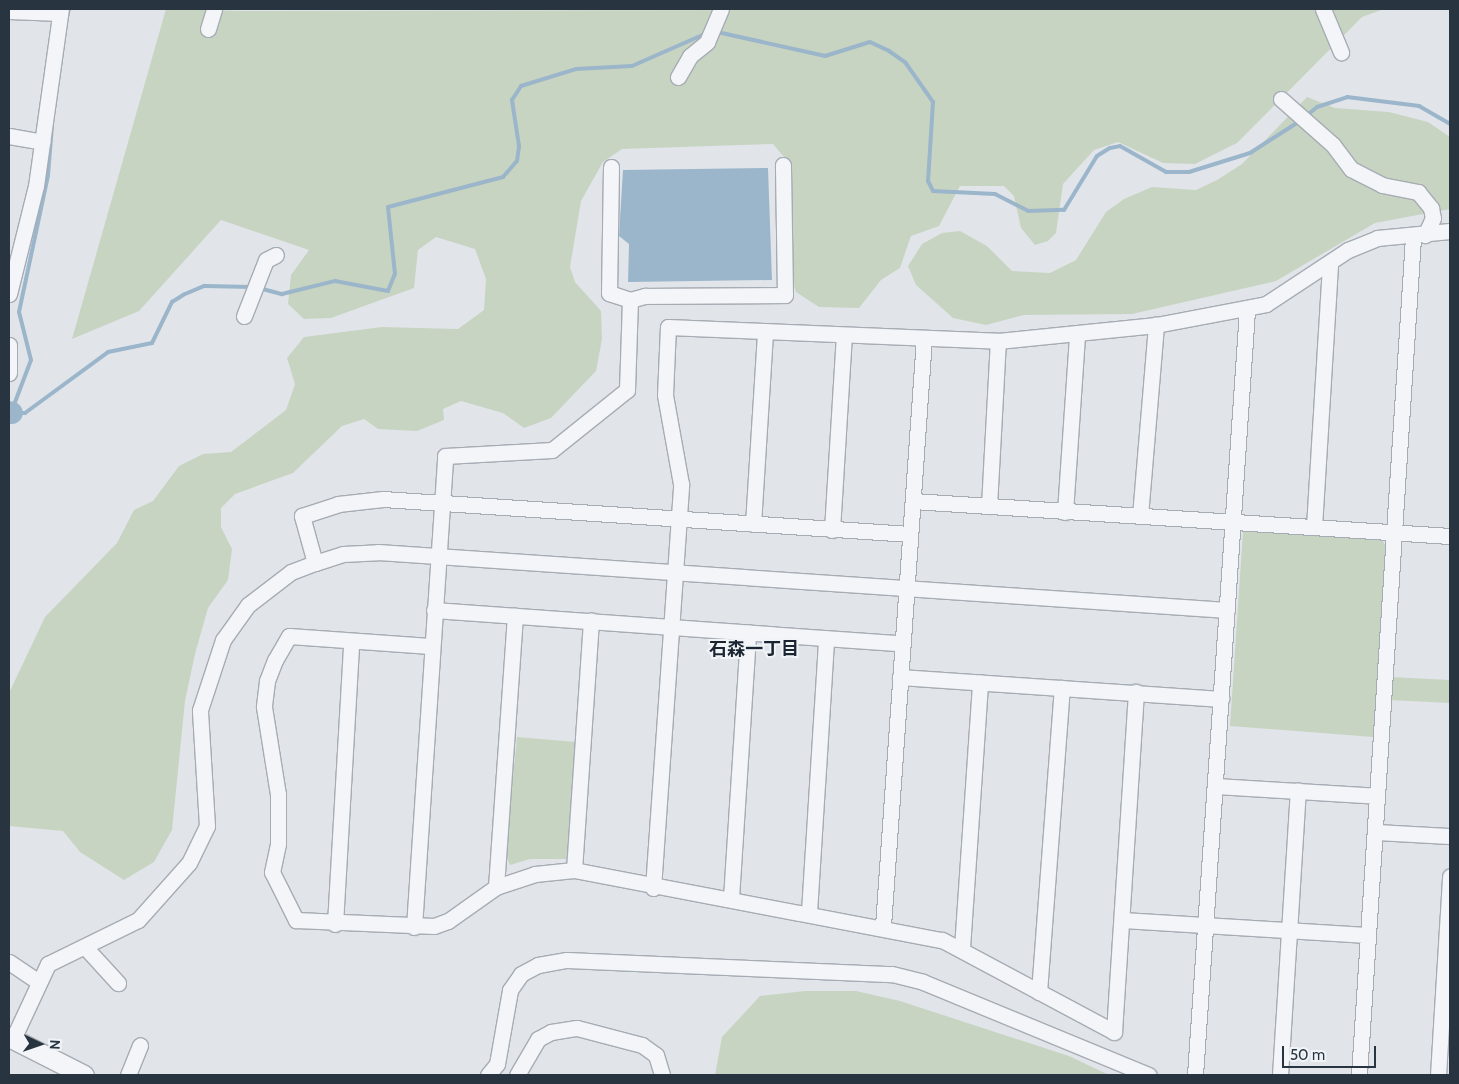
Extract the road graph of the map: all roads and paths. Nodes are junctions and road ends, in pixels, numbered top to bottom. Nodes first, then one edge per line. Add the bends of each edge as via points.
1 (214, 9) edge
2 (721, 9) edge
3 (1324, 9) edge
4 (9, 11) edge
5 (60, 11) edge
6 (208, 29) dead end
7 (1341, 52) dead end
8 (678, 77) dead end
9 (1281, 99) dead end
10 (9, 136) edge
11 (42, 142) junction
12 (783, 165) dead end
13 (611, 167) dead end
14 (1450, 231) edge
15 (1419, 236) junction
16 (276, 255) dead end
17 (1330, 265) junction
18 (11, 274) edge
19 (9, 294) edge
20 (630, 300) junction
21 (1247, 310) junction
22 (244, 316) dead end
23 (1156, 326) junction
24 (765, 331) junction
25 (1077, 334) junction
26 (844, 335) junction
27 (924, 338) junction
28 (998, 341) junction
29 (9, 346) edge
30 (9, 373) edge
31 (913, 501) junction
32 (441, 504) junction
33 (989, 506) junction
34 (1065, 512) junction
35 (1140, 516) junction
36 (678, 520) junction
37 (1232, 522) junction
38 (753, 524) junction
39 (1314, 527) junction
40 (832, 530) junction
41 (1394, 533) junction
42 (910, 534) junction
43 (1450, 536) edge
44 (438, 560) junction
45 (315, 563) junction
46 (674, 576) junction
47 (907, 588) junction
48 (434, 610) junction
49 (1227, 610) junction
50 (515, 616) junction
51 (591, 622) junction
52 (671, 628) junction
53 (748, 633) junction
54 (826, 639) junction
55 (351, 643) junction
56 (903, 644) junction
57 (430, 646) junction
58 (900, 677) junction
59 (980, 682) junction
60 (1062, 688) junction
61 (1136, 692) junction
62 (1220, 699) junction
63 (1214, 786) junction
64 (1298, 790) junction
65 (1377, 796) junction
66 (1375, 832) junction
67 (1450, 836) edge
68 (574, 870) junction
69 (1450, 876) edge
70 (496, 887) junction
71 (653, 888) junction
72 (731, 898) junction
73 (809, 912) junction
74 (1122, 920) junction
75 (335, 924) junction
76 (1205, 925) junction
77 (883, 926) junction
78 (414, 927) junction
79 (1289, 930) junction
80 (1368, 935) junction
81 (85, 947) junction
82 (962, 948) junction
83 (9, 962) edge
84 (37, 981) junction
85 (118, 983) dead end
86 (1039, 992) junction
87 (11, 1038) edge
88 (140, 1046) dead end
89 (84, 1075) edge
90 (128, 1075) edge
91 (488, 1075) edge
92 (517, 1075) edge
93 (662, 1075) edge
94 (1149, 1075) edge
95 (1195, 1075) edge
96 (1280, 1075) edge
97 (1359, 1075) edge
98 (1438, 1075) edge

1 - 6 street
2 - 8 street via 707,42 690,56
3 - 7 street
4 - 5 street
5 - 11 street
9 - 15 street via 1333,145 1351,169 1382,185 1418,192 1431,208 1433,218
10 - 11 street
11 - 18 street via 36,186
12 - 20 street via 785,295 645,296
13 - 20 street via 609,293
14 - 15 street
15 - 17 street via 1376,238 1348,250
15 - 41 street
16 - 22 street via 266,260
17 - 21 street via 1266,304
17 - 39 street
18 - 19 street
20 - 32 street via 627,390 552,450 444,456
21 - 23 street
21 - 37 street
23 - 25 street
23 - 35 street
24 - 26 street
24 - 36 street via 668,327 663,372 681,484
24 - 38 street
25 - 28 street
25 - 34 street
26 - 27 street
26 - 40 street
27 - 28 street
27 - 31 street
28 - 33 street
29 - 30 street
31 - 33 street
31 - 42 street
32 - 36 street
32 - 44 street
32 - 45 street via 383,499 338,504 302,516
33 - 34 street
34 - 35 street
35 - 37 street
36 - 38 street
36 - 46 street
37 - 39 street
37 - 49 street
38 - 40 street
39 - 41 street
40 - 42 street
41 - 43 street
41 - 65 street
42 - 47 street
44 - 45 street via 378,552 343,554
44 - 46 street
44 - 48 street
45 - 81 street via 291,572 248,605 223,640 200,710 207,826 189,863 138,920
46 - 47 street
46 - 52 street
47 - 49 street
47 - 56 street
48 - 50 street
48 - 57 street
49 - 62 street
50 - 51 street
50 - 70 street
51 - 52 street
51 - 68 street
52 - 53 street
52 - 71 street
53 - 54 street
53 - 72 street
54 - 56 street
54 - 73 street
55 - 57 street
55 - 75 street
55 - 75 street via 289,636 267,681 264,708 278,794 278,844 272,872 296,920
56 - 58 street
57 - 78 street
58 - 59 street
58 - 77 street
59 - 60 street
59 - 82 street
60 - 61 street
60 - 86 street
61 - 62 street
61 - 74 street
62 - 63 street
63 - 64 street
63 - 76 street
64 - 65 street
64 - 79 street
65 - 66 street
66 - 67 street
66 - 80 street
68 - 70 street via 535,874
68 - 71 street
69 - 98 street
70 - 78 street via 448,921
71 - 72 street
72 - 73 street
73 - 77 street
74 - 76 street
74 - 86 street via 1114,1032
75 - 78 street
76 - 79 street
76 - 95 street
77 - 82 street
79 - 80 street
79 - 96 street
80 - 97 street
81 - 84 street via 58,956
81 - 85 street
82 - 86 street
83 - 84 street
84 - 87 street
87 - 89 street
88 - 90 street
91 - 94 street via 497,1064 507,999 521,974 538,964 567,960 892,974 923,982
92 - 93 street via 538,1039 551,1032 576,1028 642,1045 656,1055

